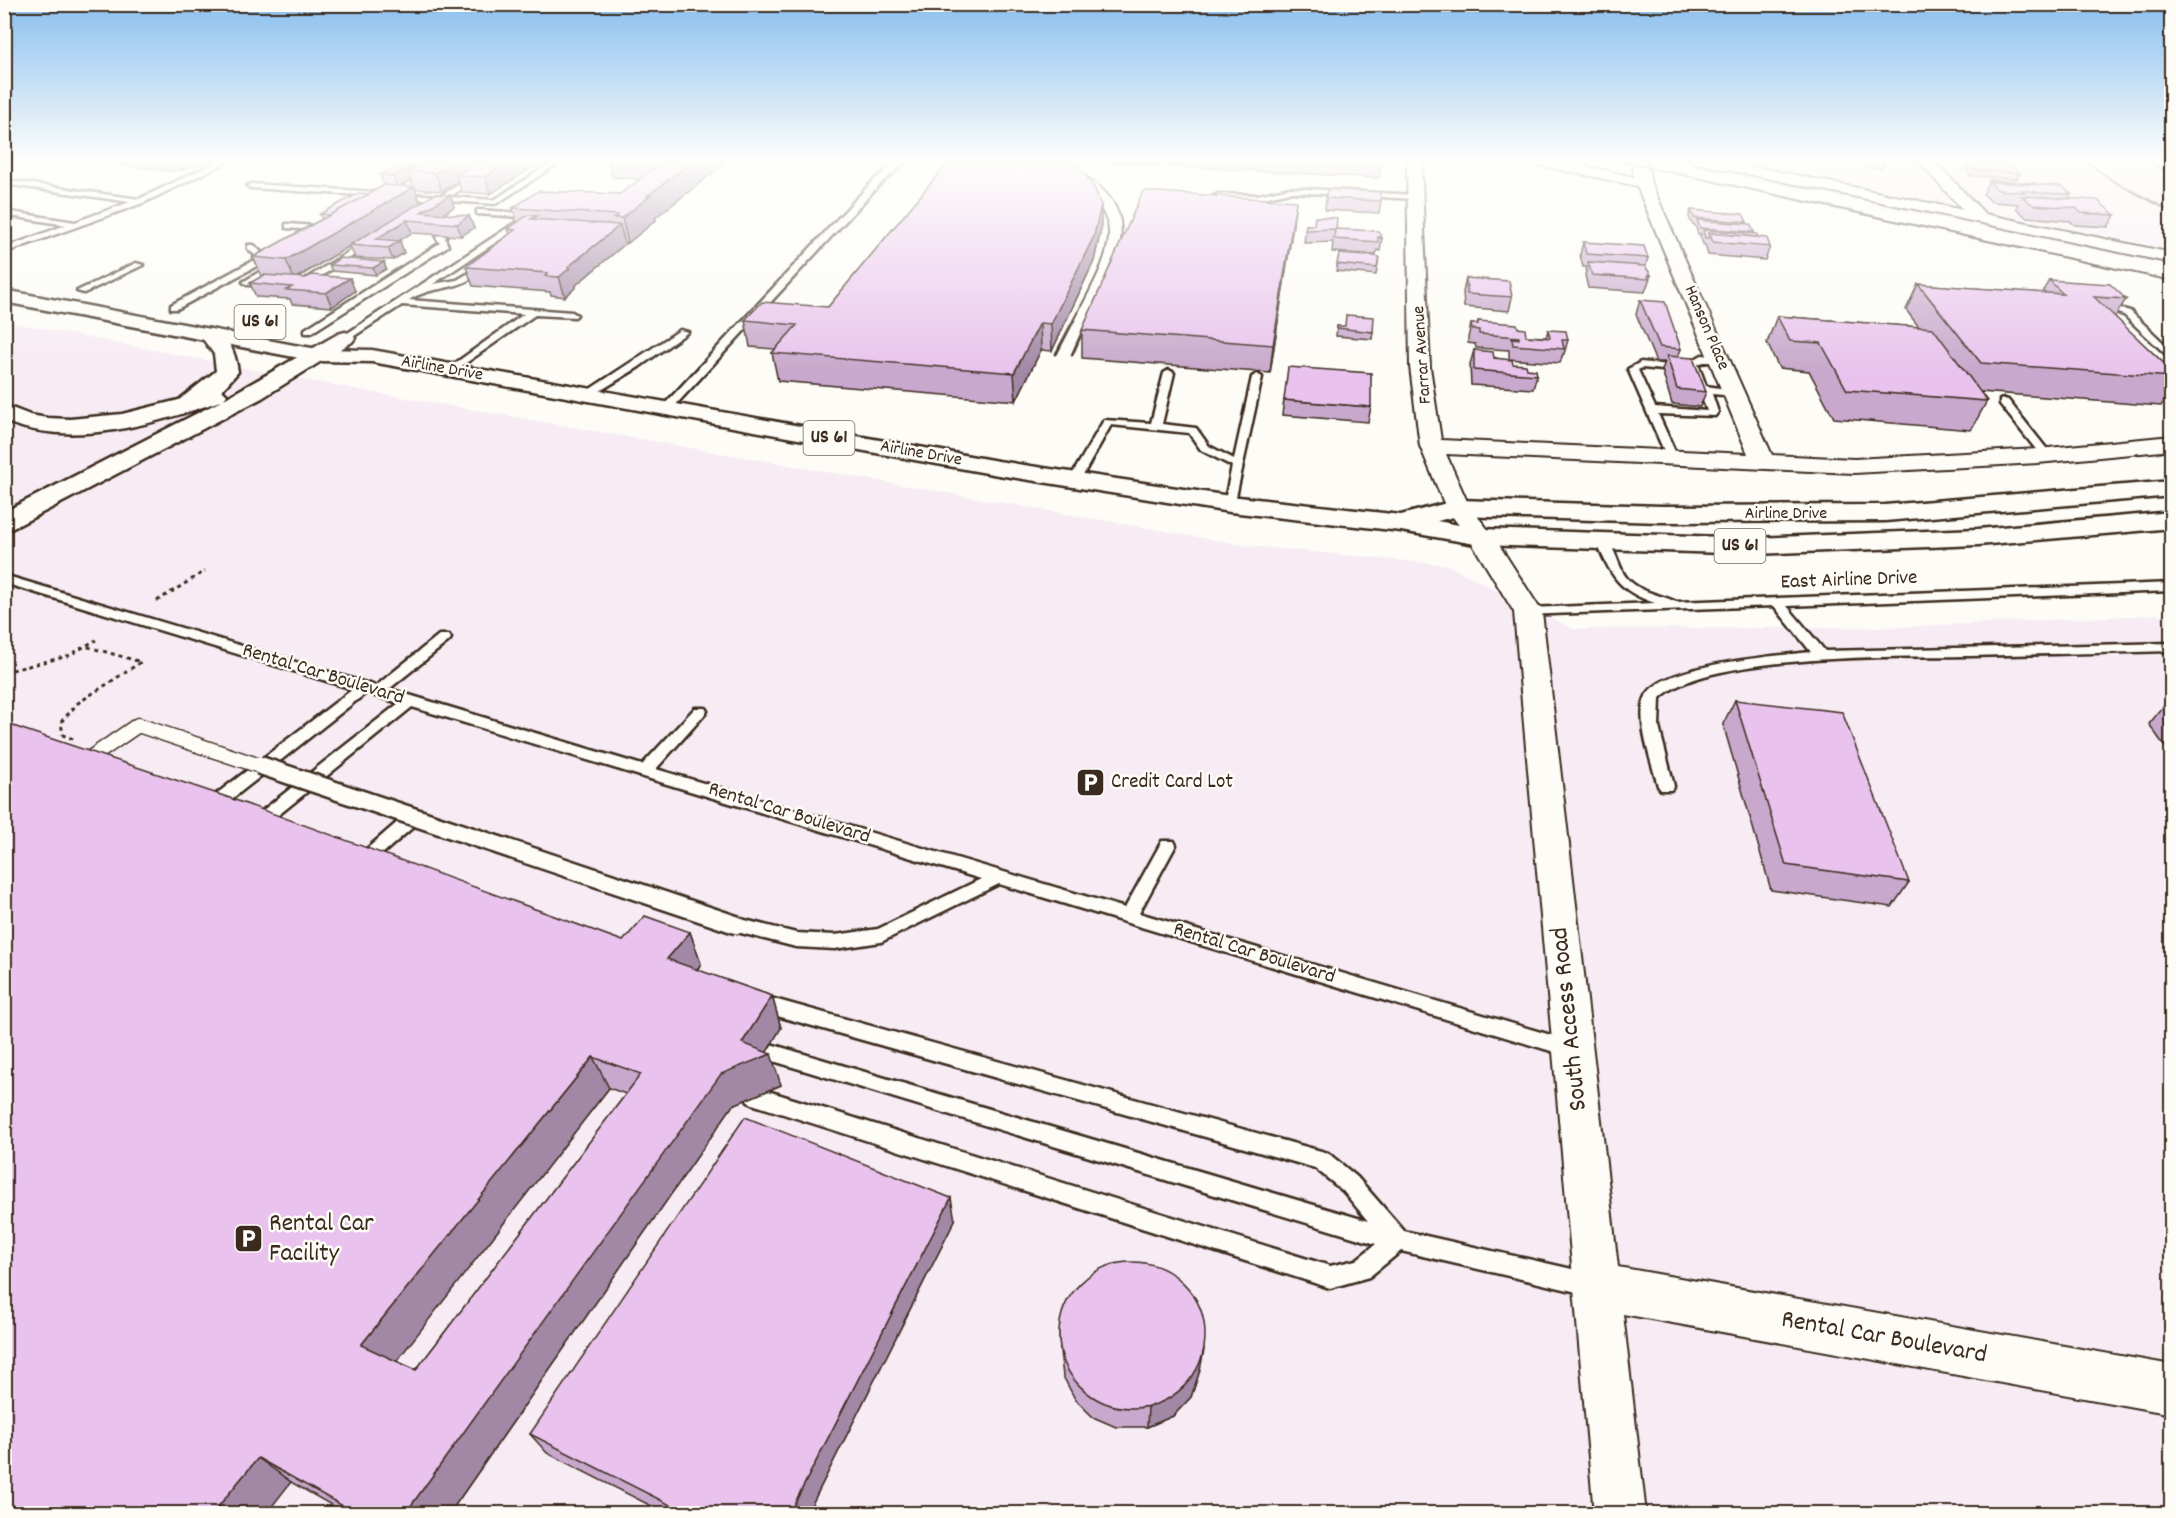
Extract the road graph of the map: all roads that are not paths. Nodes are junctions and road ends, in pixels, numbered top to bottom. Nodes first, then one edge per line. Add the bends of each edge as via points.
1 (62, 230) edge
2 (337, 230) edge
3 (512, 230) edge
4 (832, 230) edge
5 (1418, 230) edge
6 (1663, 230) edge
7 (2039, 230) edge
8 (381, 235) edge
9 (443, 235) edge
10 (318, 241) edge
11 (4, 245) edge
12 (14, 247) junction
13 (250, 247) dead end
14 (4, 251) edge
15 (474, 255) junction
16 (287, 258) edge
17 (2172, 258) edge
18 (340, 260) junction
19 (487, 260) edge
20 (363, 262) edge
21 (139, 265) dead end
22 (469, 276) edge
23 (327, 283) edge
24 (8, 284) edge
25 (278, 284) edge
26 (59, 287) dead end
27 (421, 290) junction
28 (81, 291) junction
29 (116, 297) dead end
30 (403, 302) junction
31 (151, 303) dead end
32 (2088, 305) edge
33 (174, 307) junction
34 (534, 312) junction
35 (207, 313) dead end
36 (572, 315) dead end
37 (285, 327) dead end
38 (309, 331) junction
39 (683, 332) dead end
40 (210, 335) junction
41 (345, 338) junction
42 (294, 351) junction
43 (318, 355) junction
44 (372, 356) junction
45 (2172, 357) edge
46 (1720, 360) junction
47 (450, 370) junction
48 (1695, 370) junction
49 (1169, 373) edge
50 (1257, 377) edge
51 (1706, 390) junction
52 (1734, 393) junction
53 (586, 395) junction
54 (2004, 402) dead end
55 (180, 408) junction
56 (666, 409) junction
57 (1652, 410) junction
58 (4, 412) edge
59 (1156, 426) junction
60 (2172, 443) edge
61 (1431, 446) junction
62 (2046, 455) junction
63 (1672, 458) junction
64 (1763, 462) junction
65 (1238, 465) junction
66 (1075, 480) junction
67 (2172, 488) edge
68 (1230, 504) junction
69 (1458, 508) junction
70 (2172, 520) edge
71 (4, 522) edge
72 (1401, 523) junction
73 (1481, 537) junction
74 (1602, 541) junction
75 (4, 579) edge
76 (2172, 587) edge
77 (1778, 603) junction
78 (1683, 607) junction
79 (1528, 612) junction
80 (444, 638) dead end
81 (2172, 647) edge
82 (1821, 655) junction
83 (371, 689) junction
84 (410, 701) junction
85 (700, 711) dead end
86 (72, 770) edge
87 (645, 771) junction
88 (1666, 786) dead end
89 (202, 813) edge
90 (414, 817) junction
91 (250, 830) edge
92 (1168, 844) dead end
93 (353, 870) edge
94 (999, 877) junction
95 (1129, 916) junction
96 (741, 1007) edge
97 (1573, 1050) junction
98 (767, 1051) edge
99 (755, 1096) edge
100 (1398, 1240) junction
101 (1597, 1286) junction
102 (2172, 1390) edge
103 (1620, 1514) edge

1 - 12 lane
2 - 10 lane
3 - 15 lane
4 - 56 lane
5 - 61 street, Farrar Avenue via 1420,367
6 - 46 street, Hanson Place
7 - 17 street
8 - 18 lane
9 - 38 lane via 440,237 445,244
11 - 12 lane
12 - 14 lane
13 - 33 lane via 262,259
15 - 19 lane
15 - 27 lane
16 - 25 lane via 247,282
18 - 20 lane
18 - 23 lane via 302,282
21 - 28 lane
22 - 27 lane via 460,282
24 - 40 main road, Airline Drive / US 61
26 - 28 main road
27 - 30 lane
28 - 29 main road
30 - 34 lane
30 - 41 lane
31 - 33 main road, US 61
32 - 45 lane via 2127,313
33 - 35 main road, US 61
34 - 36 lane
34 - 47 lane
37 - 38 main road, Airline Drive / US 61
38 - 41 main road, Airline Drive / US 61
39 - 53 lane
40 - 42 main road, Airline Drive / US 61
40 - 55 main road via 225,353 227,372
41 - 42 main road
41 - 43 main road
41 - 44 main road, Airline Drive / US 61
42 - 43 main road, Airline Drive / US 61
42 - 55 main road via 222,392
43 - 44 main road, Airline Drive / US 61
43 - 71 main road via 254,393
44 - 47 main road, Airline Drive / US 61
46 - 48 lane via 1695,360
46 - 52 street, Hanson Place
47 - 53 main road, Airline Drive / US 61
48 - 51 lane
48 - 57 lane via 1635,366
49 - 59 lane
50 - 65 lane
51 - 52 lane
51 - 57 lane via 1711,414
52 - 64 street, Hanson Place
53 - 56 main road, Airline Drive / US 61
54 - 62 lane
55 - 58 main road via 107,424 69,425 26,421
56 - 66 main road, Airline Drive / US 61
57 - 63 lane
59 - 65 lane via 1192,430 1205,448
59 - 66 lane via 1108,422
60 - 62 street
61 - 63 street
61 - 69 street, Farrar Avenue
62 - 64 street via 1854,466
63 - 64 street
65 - 68 lane
66 - 68 main road, Airline Drive / US 61
67 - 69 main road, Airline Drive / US 61 via 1884,513 1662,514
68 - 72 main road, Airline Drive / US 61
69 - 72 main road, Airline Drive / US 61
69 - 73 street, Farrar Avenue
70 - 74 main road, Airline Drive / US 61 via 1978,537 1754,546
72 - 73 main road, Airline Drive / US 61
73 - 74 main road, Airline Drive / US 61
73 - 79 street, South Access Road
74 - 78 lane via 1617,576 1636,593
75 - 83 lane, Rental Car Boulevard
76 - 77 lane, East Airline Drive
77 - 78 lane, East Airline Drive
77 - 82 lane
78 - 79 lane, East Airline Drive
79 - 97 street, South Access Road
80 - 83 lane
81 - 82 lane
82 - 88 lane via 1720,668 1662,685 1653,696 1649,711
83 - 84 lane, Rental Car Boulevard
83 - 89 lane
84 - 87 lane, Rental Car Boulevard
84 - 91 lane
85 - 87 lane
86 - 90 lane, bridge via 138,725
87 - 94 lane, Rental Car Boulevard
90 - 93 lane
90 - 94 lane, bridge via 737,925 796,940 835,942 881,935
92 - 95 lane
94 - 95 lane, Rental Car Boulevard
95 - 97 lane, Rental Car Boulevard
96 - 100 lane via 758,1002 1321,1161 1350,1184
97 - 101 street, South Access Road
98 - 100 lane
99 - 100 lane via 1330,1277 1361,1269
100 - 101 lane
101 - 102 street, Rental Car Boulevard
101 - 103 street, South Access Road

